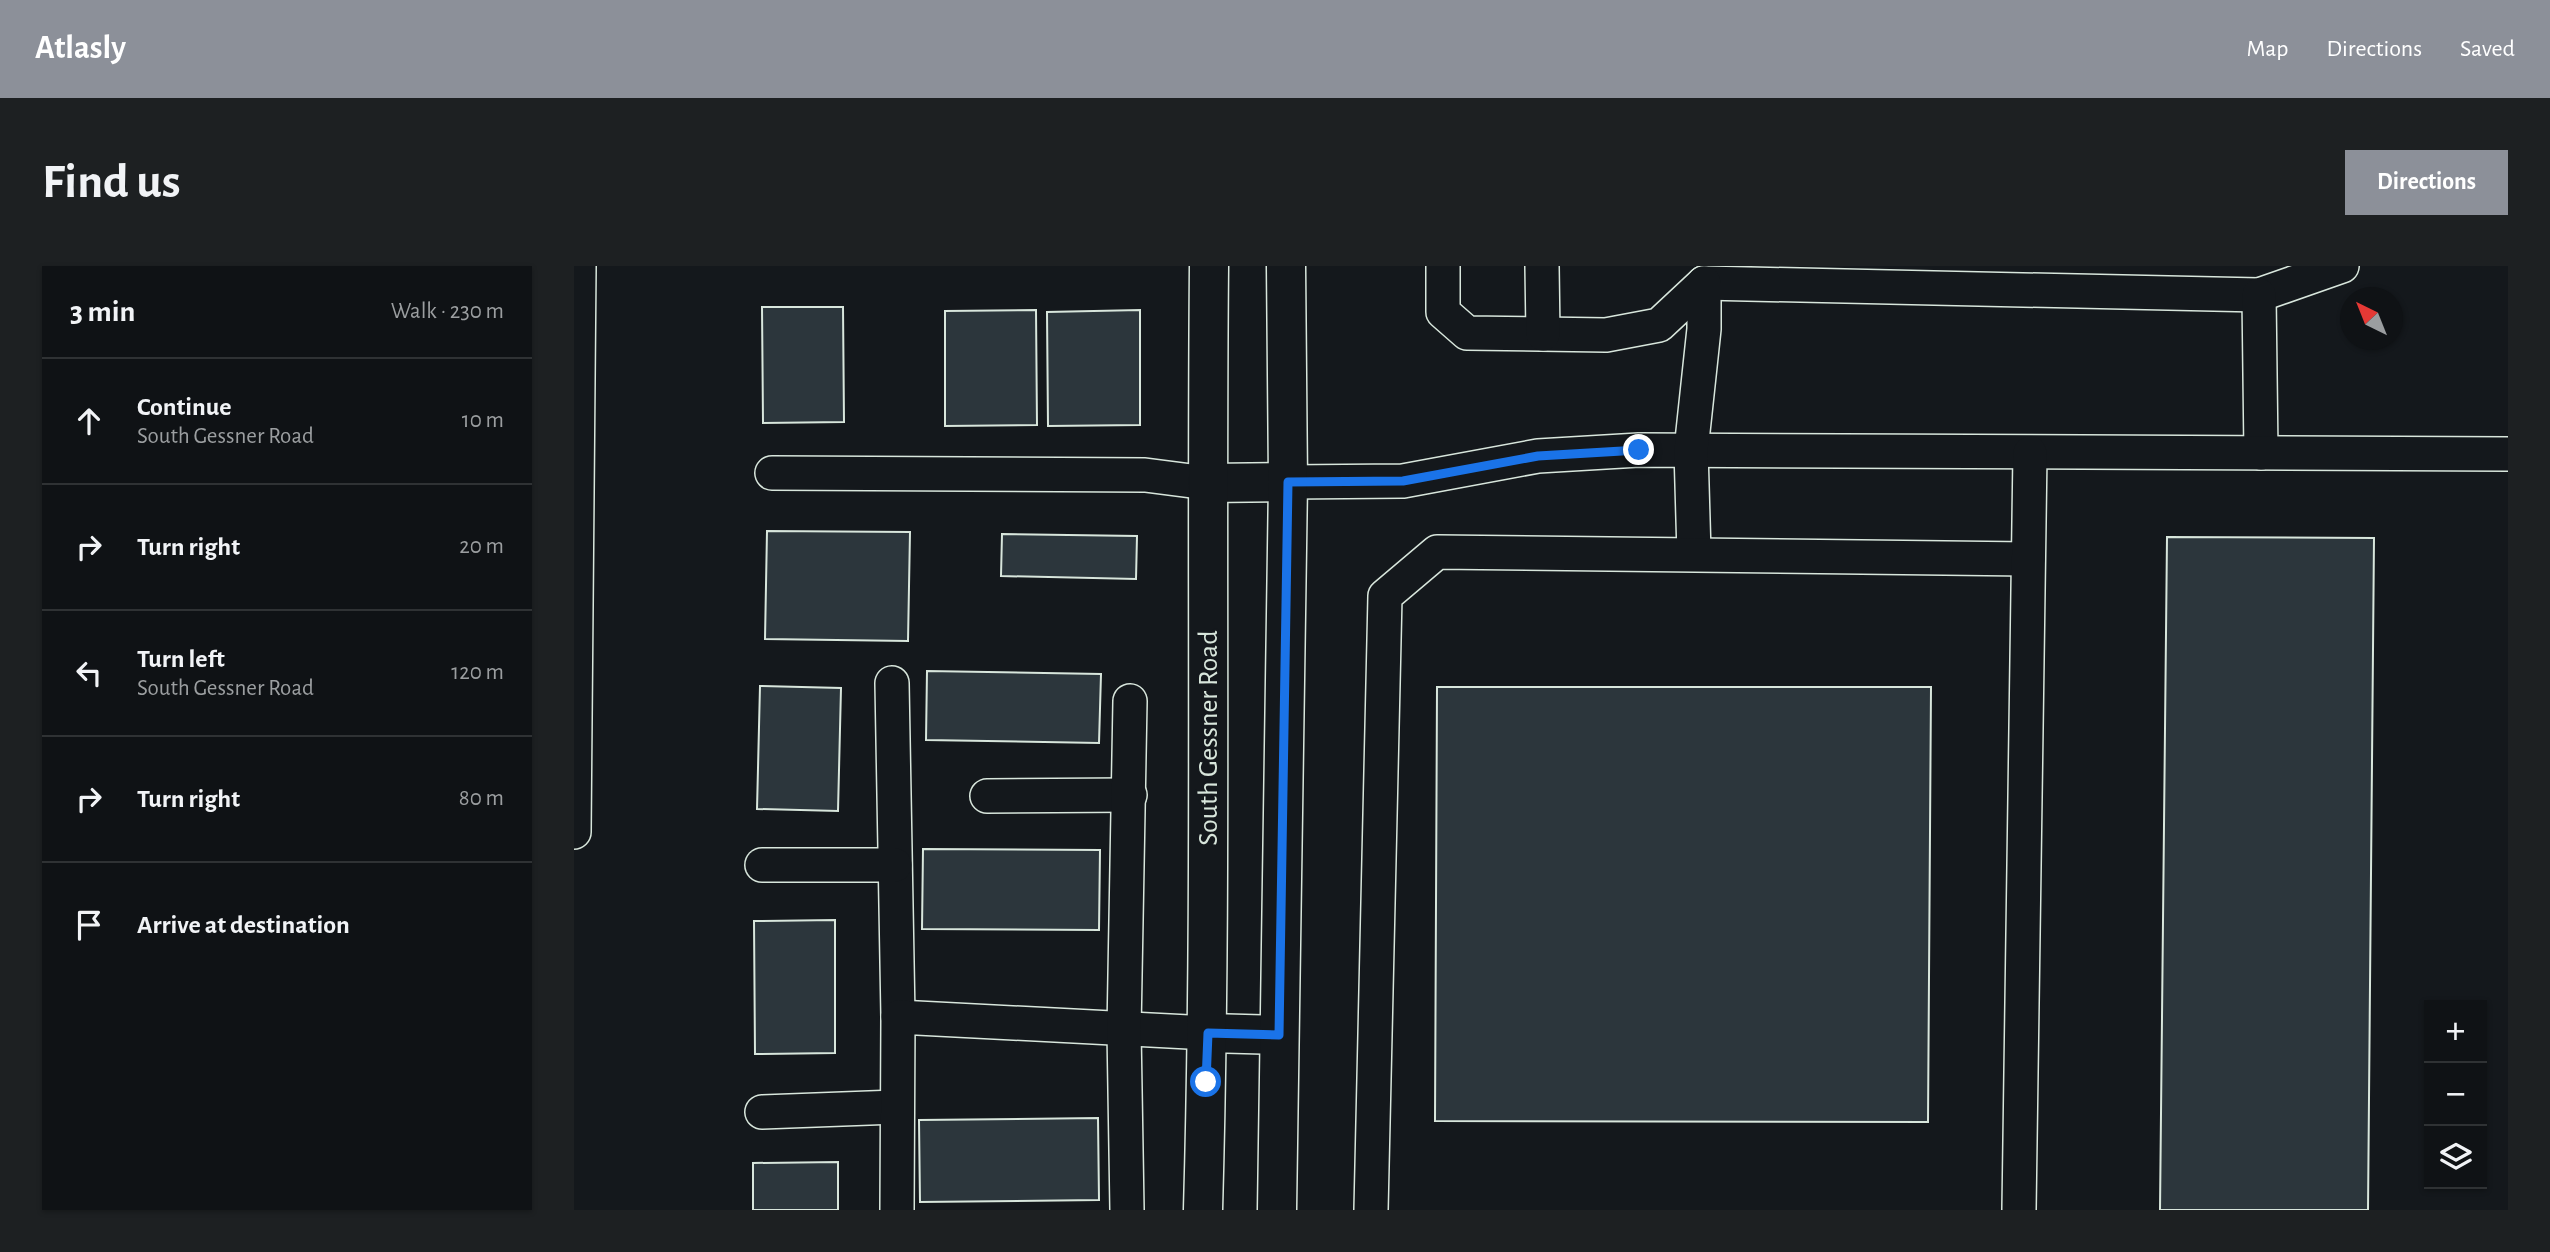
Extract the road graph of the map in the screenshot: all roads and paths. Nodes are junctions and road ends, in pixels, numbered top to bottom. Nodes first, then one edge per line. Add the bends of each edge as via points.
1 (579, 266) edge
2 (1209, 266) edge
3 (1286, 266) edge
4 (1443, 266) edge
5 (1542, 266) edge
6 (2342, 266) edge
7 (1704, 283) junction
8 (2259, 295) junction
9 (1543, 334) junction
10 (1692, 450) junction
11 (2030, 453) junction
12 (2261, 453) junction
13 (2496, 454) edge
14 (772, 473) dead end
15 (1288, 482) junction
16 (1207, 483) junction
17 (1694, 554) junction
18 (2028, 559) junction
19 (892, 682) dead end
20 (1130, 701) dead end
21 (1130, 795) junction
22 (987, 796) dead end
23 (574, 832) edge
24 (762, 865) dead end
25 (895, 865) junction
26 (898, 1017) junction
27 (1124, 1030) junction
28 (1208, 1033) junction
29 (1279, 1035) junction
30 (896, 1107) junction
31 (762, 1112) dead end
32 (897, 1210) edge
33 (1127, 1210) edge
34 (1203, 1210) edge
35 (1277, 1210) edge
36 (1371, 1210) edge
37 (2019, 1210) edge

1 - 23 street
2 - 16 main road, South Gessner Road
3 - 15 main road
4 - 9 street via 1443,312 1466,332
5 - 9 street
6 - 8 street
7 - 8 street
7 - 9 street via 1659,325 1606,335
7 - 10 street
8 - 12 street
10 - 11 street
10 - 15 street via 1538,456 1403,481
10 - 17 street
11 - 12 street
11 - 18 street
12 - 13 street
14 - 16 street via 1145,475
15 - 16 main road
15 - 29 main road
16 - 28 main road, South Gessner Road
17 - 18 street
17 - 36 street via 1437,552 1385,596
18 - 37 street
19 - 25 street
20 - 21 street
21 - 22 street
21 - 27 street
24 - 25 street
25 - 26 street
26 - 27 street
26 - 30 street
27 - 28 street
27 - 33 street
28 - 29 main road
28 - 34 main road, South Gessner Road
29 - 35 main road
30 - 31 street
30 - 32 street

